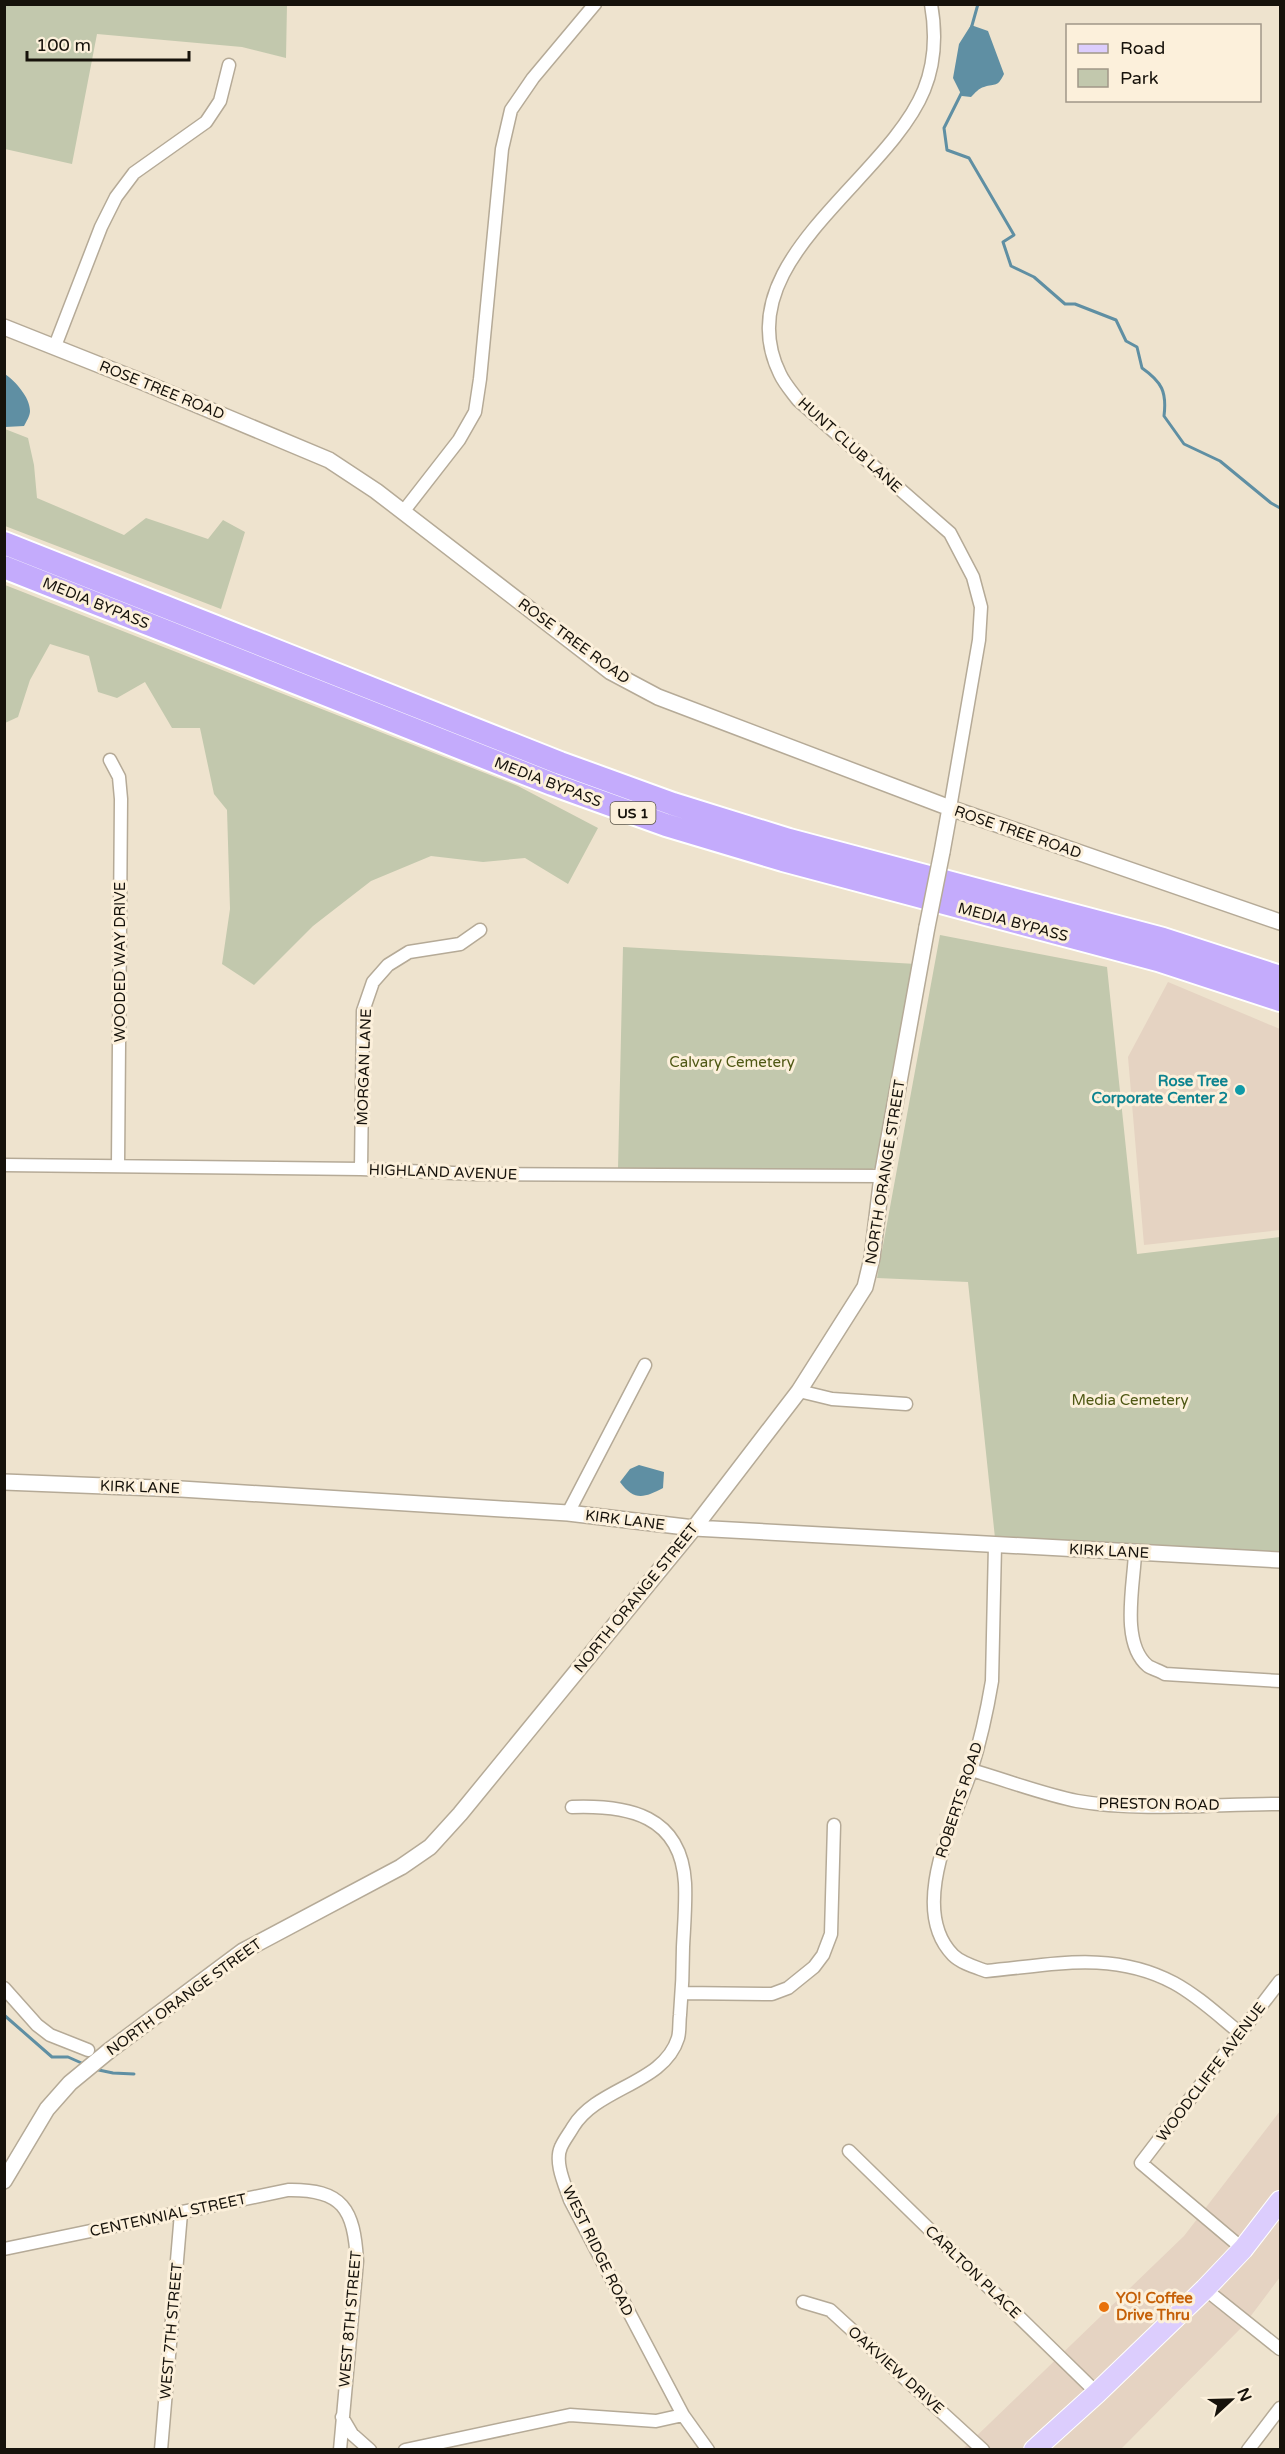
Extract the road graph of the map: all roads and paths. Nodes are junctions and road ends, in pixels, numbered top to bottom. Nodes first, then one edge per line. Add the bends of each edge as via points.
1 (595, 4) edge
2 (931, 4) edge
3 (229, 65) dead end
4 (4, 327) edge
5 (55, 346) junction
6 (403, 512) junction
7 (4, 543) edge
8 (4, 567) edge
9 (110, 760) dead end
10 (950, 808) junction
11 (1281, 922) edge
12 (480, 930) dead end
13 (1281, 977) edge
14 (1281, 1000) edge
15 (4, 1166) edge
16 (118, 1166) junction
17 (361, 1169) junction
18 (882, 1176) junction
19 (645, 1365) dead end
20 (799, 1391) junction
21 (906, 1404) dead end
22 (4, 1482) edge
23 (568, 1513) junction
24 (694, 1528) junction
25 (995, 1545) junction
26 (1135, 1552) junction
27 (1281, 1560) edge
28 (1281, 1681) edge
29 (971, 1770) junction
30 (1281, 1804) edge
31 (572, 1807) dead end
32 (834, 1825) dead end
33 (1281, 1981) edge
34 (6, 1992) edge
35 (682, 1993) junction
36 (1240, 2033) junction
37 (88, 2050) dead end
38 (849, 2151) dead end
39 (4, 2181) edge
40 (332, 2195) joint
41 (1281, 2201) edge
42 (181, 2213) junction
43 (4, 2249) edge
44 (1243, 2249) junction
45 (1205, 2289) junction
46 (803, 2302) dead end
47 (1281, 2349) edge
48 (1097, 2393) junction
49 (1281, 2408) edge
50 (683, 2415) junction
51 (342, 2417) junction
52 (161, 2450) edge
53 (340, 2450) edge
54 (370, 2450) edge
55 (405, 2450) edge
56 (708, 2450) edge
57 (983, 2450) edge
58 (1034, 2450) edge
59 (1248, 2450) edge

1 - 6 street via 511,110 502,149 475,412 438,469
2 - 10 street, HUNT CLUB LANE via 933,58 924,89 906,124 791,257 776,285 769,310 770,344 776,364 798,400 950,533 973,577 981,607 979,640
3 - 5 street via 219,102 206,122 134,173 116,196
4 - 5 street, ROSE TREE ROAD
5 - 6 street, ROSE TREE ROAD via 329,460
6 - 10 street, ROSE TREE ROAD via 626,681 658,697
7 - 13 highway, MEDIA BYPASS / US 1 via 673,804 789,840 1163,939
8 - 14 highway, MEDIA BYPASS / US 1 via 552,784 666,825 813,869 1158,960
9 - 16 street, WOODED WAY DRIVE via 121,798
10 - 11 street, ROSE TREE ROAD
10 - 18 street, NORTH ORANGE STREET, bridge
12 - 17 street, MORGAN LANE via 460,944 410,952 388,965 373,982 363,1011
15 - 16 street, HIGHLAND AVENUE
16 - 17 street, HIGHLAND AVENUE
17 - 18 street, HIGHLAND AVENUE via 476,1174
18 - 20 street, NORTH ORANGE STREET via 865,1287
19 - 23 street
20 - 21 street via 832,1399
20 - 24 street, NORTH ORANGE STREET
22 - 23 street, KIRK LANE
23 - 24 street, KIRK LANE
24 - 25 street, KIRK LANE
24 - 39 street, NORTH ORANGE STREET via 430,1847 401,1867 243,1951 110,2050 70,2083 47,2109
25 - 26 street, KIRK LANE
25 - 29 street, ROBERTS ROAD via 992,1681
26 - 27 street, KIRK LANE
26 - 28 street via 1131,1630 1136,1650 1148,1665 1165,1674
29 - 30 street, PRESTON ROAD via 1076,1801 1102,1804
29 - 36 street, ROBERTS ROAD via 936,1877 936,1926 953,1956 986,1971 1094,1961 1129,1965 1176,1984
31 - 35 street, WEST RIDGE ROAD via 633,1811 653,1821 669,1836 685,1881
32 - 35 street via 831,1934 814,1967 788,1988 772,1994
33 - 36 street, WOODCLIFFE AVENUE
34 - 37 street via 50,2035
35 - 50 street, WEST RIDGE ROAD via 678,2038 660,2065 585,2110 560,2149 562,2177 570,2200
36 - 44 street, WOODCLIFFE AVENUE via 1142,2163
38 - 48 street, CARLTON PLACE
40 - 42 street, CENTENNIAL STREET via 288,2190
40 - 51 street, WEST 8TH STREET via 347,2212 356,2238
41 - 44 main road
42 - 43 street, CENTENNIAL STREET
42 - 52 street, WEST 7TH STREET
44 - 45 main road
45 - 47 street
45 - 48 main road
46 - 57 street, OAKVIEW DRIVE via 830,2310
48 - 58 main road
49 - 59 street
50 - 55 street via 656,2421 570,2415
50 - 56 street, WEST RIDGE ROAD
51 - 53 street, WEST 8TH STREET
51 - 54 street via 352,2434

